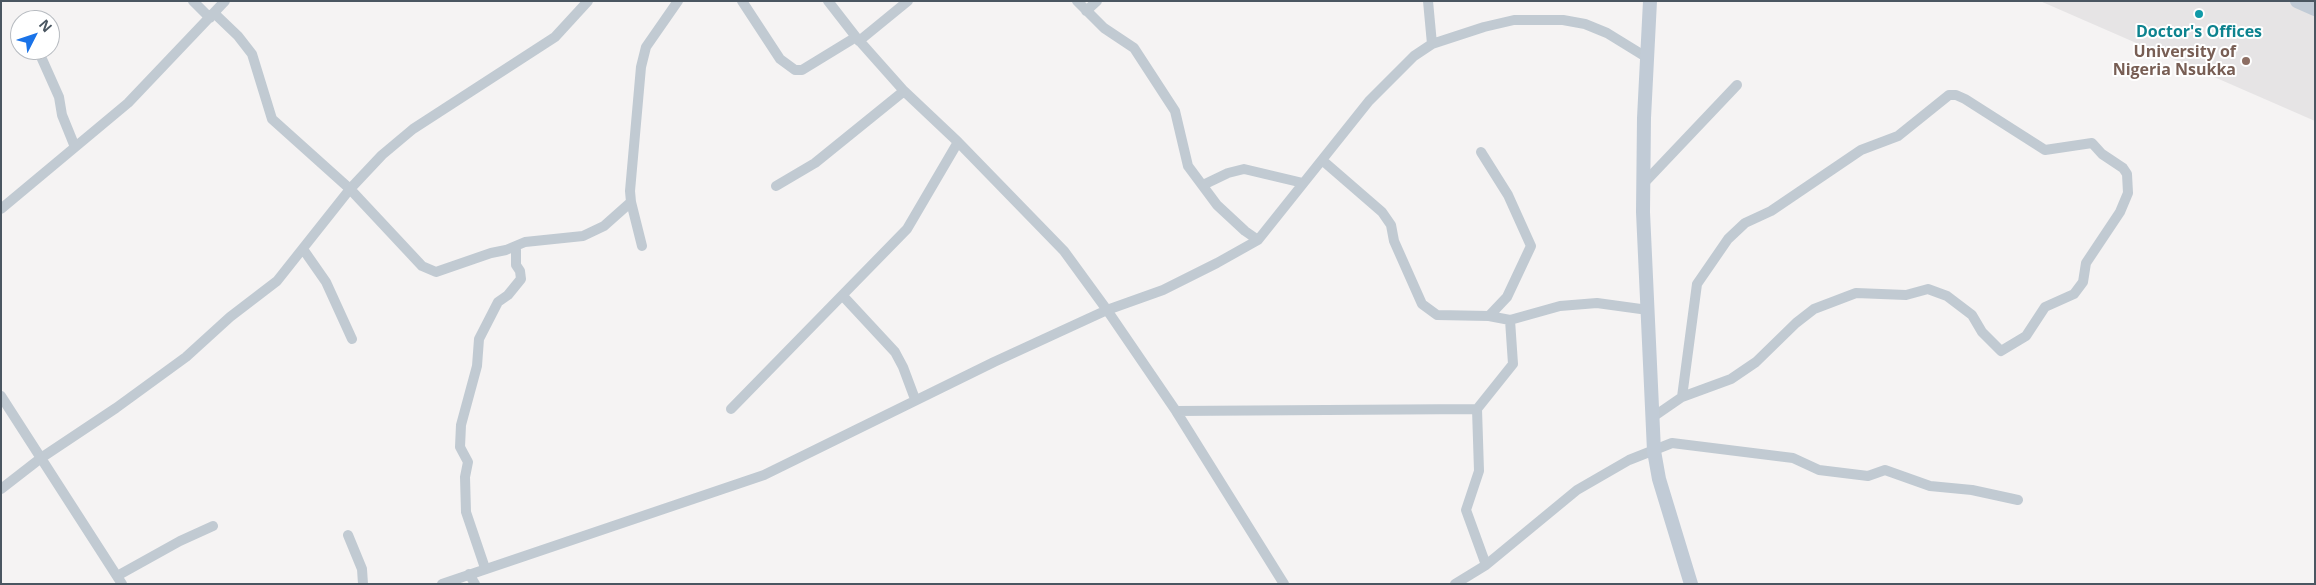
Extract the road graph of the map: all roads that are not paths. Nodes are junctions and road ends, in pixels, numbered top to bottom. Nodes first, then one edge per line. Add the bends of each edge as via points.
1 (193, 1) edge
2 (226, 1) edge
3 (588, 1) edge
4 (678, 1) edge
5 (742, 1) edge
6 (828, 1) edge
7 (908, 1) edge
8 (1077, 1) edge
9 (1097, 1) edge
10 (1428, 1) edge
11 (1650, 1) edge
12 (2297, 1) edge
13 (2315, 9) edge
14 (1086, 11) junction
15 (212, 16) junction
16 (858, 39) junction
17 (1432, 44) junction
18 (1646, 57) junction
19 (42, 60) edge
20 (1737, 85) dead end
21 (904, 90) junction
22 (958, 142) junction
23 (75, 147) junction
24 (1481, 152) dead end
25 (1322, 160) junction
26 (1303, 183) junction
27 (1644, 183) junction
28 (1203, 185) junction
29 (776, 186) dead end
30 (350, 189) junction
31 (630, 202) junction
32 (1, 209) edge
33 (1258, 240) junction
34 (516, 246) junction
35 (642, 246) dead end
36 (303, 249) junction
37 (844, 296) junction
38 (1107, 310) junction
39 (1648, 310) junction
40 (1489, 316) junction
41 (1510, 320) junction
42 (352, 339) dead end
43 (1, 396) edge
44 (1682, 396) junction
45 (915, 399) junction
46 (732, 409) dead end
47 (1477, 410) junction
48 (1176, 411) junction
49 (1653, 417) junction
50 (1654, 451) junction
51 (42, 458) junction
52 (1, 489) edge
53 (2018, 500) dead end
54 (213, 526) dead end
55 (348, 535) dead end
56 (1486, 565) junction
57 (485, 568) junction
58 (469, 574) junction
59 (120, 580) edge
60 (363, 584) edge
61 (442, 584) edge
62 (475, 584) edge
63 (1284, 584) edge
64 (1455, 584) edge
65 (1691, 584) edge

1 - 15 street
2 - 15 street
3 - 30 street via 555,37 414,129 382,155
4 - 31 street via 646,48 640,67
5 - 16 street via 780,59 795,70 802,70
6 - 16 street
7 - 16 street
8 - 14 street
9 - 14 street
10 - 17 street
11 - 18 street
12 - 13 street
14 - 28 street via 1134,48 1175,111 1188,166
15 - 23 street via 128,103
15 - 30 street via 238,36 252,54 272,119
16 - 21 street
17 - 18 street via 1514,20 1563,20 1608,33
17 - 25 street via 1414,56 1369,101
18 - 27 street
19 - 23 street via 59,97 62,116
20 - 27 street
21 - 22 street
21 - 29 street via 816,163
22 - 37 street via 907,229
22 - 38 street via 1064,251
23 - 32 street
24 - 40 street via 1508,195 1531,246 1507,297
25 - 26 street
25 - 40 street via 1387,218 1422,304 1437,315
26 - 28 street via 1244,169
26 - 33 street
27 - 39 street
28 - 33 street via 1217,205
30 - 34 street via 422,266 436,272
30 - 36 street
31 - 34 street via 604,226 583,236 525,242
31 - 35 street
33 - 38 street via 1163,290
34 - 57 street via 516,265 521,278 498,302 479,339 477,366 461,425 460,446 468,462 466,512
36 - 42 street via 326,282
36 - 51 street via 277,281 186,357
37 - 45 street via 894,352
37 - 46 street
38 - 45 street
38 - 48 street
39 - 41 street via 1597,303 1560,306
39 - 49 street
40 - 41 street
41 - 47 street via 1513,364
43 - 51 street
44 - 44 street via 1697,284 1728,239 1745,223 1771,211 1861,150 1898,136 1949,95 1966,99 2045,150 2092,143 2127,174 2128,193 2120,212 2086,264 2083,282 2074,294 2045,307 2026,336 2001,351 1982,332 1972,315 1947,296 1928,289 1906,295 1856,292 1814,309 1756,362 1731,379
44 - 49 street
45 - 57 street via 764,475
47 - 48 street
47 - 56 street via 1480,471 1466,510
48 - 63 street
49 - 50 street
50 - 53 street via 1672,443 1734,449 1793,458 1819,470 1868,476 1885,470 1930,486 1972,490
50 - 56 street via 1629,460 1577,490
50 - 65 street via 1659,479
51 - 52 street
51 - 59 street
54 - 59 street via 180,540
55 - 60 street via 362,569
56 - 64 street
57 - 58 street
58 - 61 street
58 - 62 street

